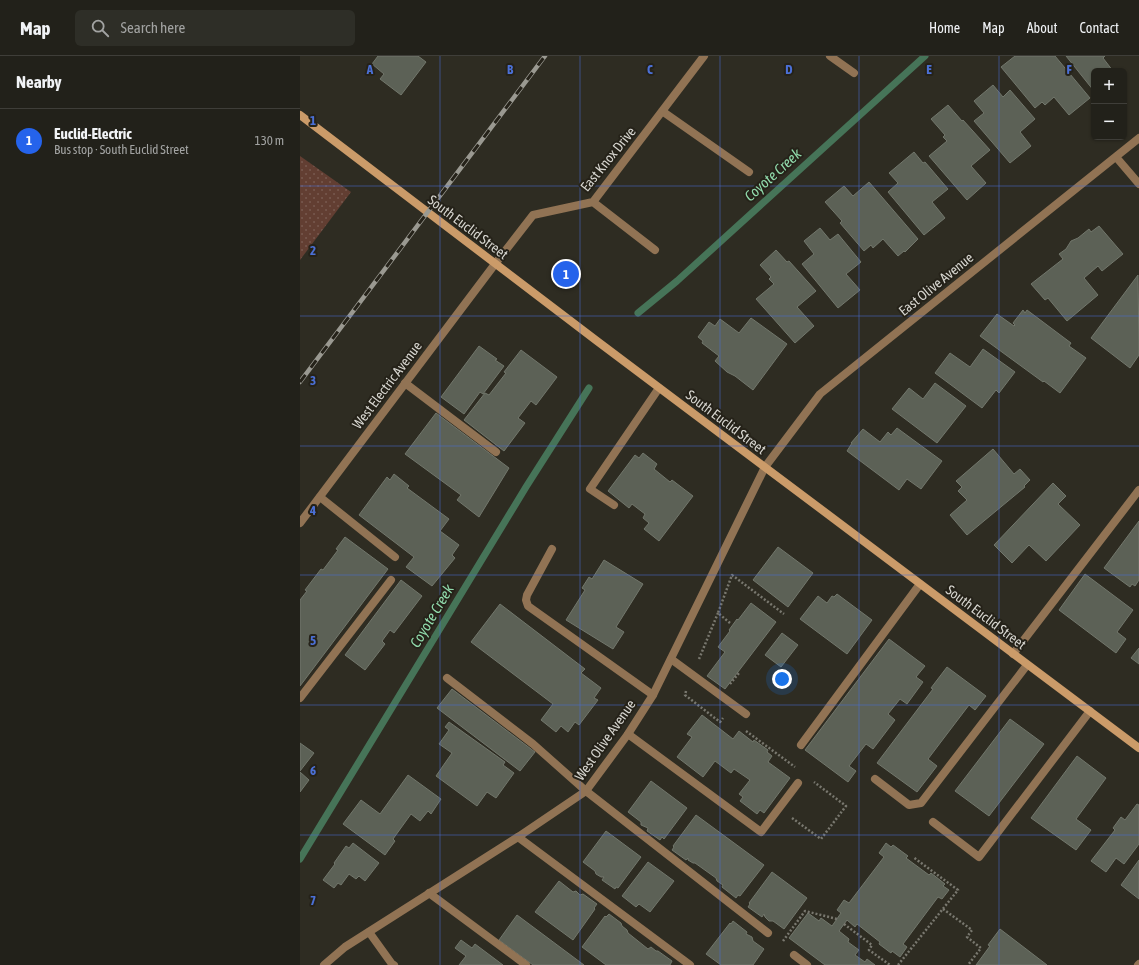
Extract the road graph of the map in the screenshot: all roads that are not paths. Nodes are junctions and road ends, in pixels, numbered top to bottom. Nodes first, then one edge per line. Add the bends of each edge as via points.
1 (704, 56) edge
2 (830, 56) edge
3 (854, 73) dead end
4 (662, 111) junction
5 (300, 115) edge
6 (1139, 138) edge
7 (1116, 157) junction
8 (749, 172) dead end
9 (1139, 184) edge
10 (593, 202) junction
11 (655, 250) dead end
12 (495, 264) junction
13 (405, 383) junction
14 (659, 388) junction
15 (496, 452) dead end
16 (765, 467) junction
17 (1139, 490) edge
18 (320, 497) junction
19 (614, 505) dead end
20 (300, 523) edge
21 (552, 550) dead end
22 (395, 558) dead end
23 (391, 580) dead end
24 (920, 584) junction
25 (1013, 654) junction
26 (671, 659) junction
27 (1027, 665) junction
28 (447, 678) dead end
29 (653, 695) junction
30 (300, 698) edge
31 (1090, 711) junction
32 (746, 714) dead end
33 (628, 734) junction
34 (801, 745) dead end
35 (1139, 748) edge
36 (875, 779) dead end
37 (798, 783) dead end
38 (586, 791) junction
39 (933, 822) dead end
40 (518, 836) junction
41 (429, 893) junction
42 (369, 932) junction
43 (768, 934) dead end
44 (794, 955) road end
45 (324, 965) edge
46 (392, 965) edge
47 (526, 965) edge
48 (690, 965) edge
49 (807, 965) edge

1 - 4 street, East Knox Drive
2 - 3 street
4 - 8 street
4 - 10 street, East Knox Drive
5 - 12 main road, South Euclid Street
6 - 7 street, East Olive Avenue
7 - 9 street
7 - 16 street, East Olive Avenue via 820,394
10 - 11 street
10 - 12 street, East Knox Drive via 533,215
12 - 13 street, West Electric Avenue
12 - 14 main road, South Euclid Street
13 - 15 street
13 - 18 street, West Electric Avenue
14 - 16 main road, South Euclid Street
14 - 19 street via 590,490
16 - 24 main road, South Euclid Street
16 - 26 street, West Olive Avenue
17 - 25 street
18 - 20 street, West Electric Avenue
18 - 22 street
21 - 29 street via 527,595 528,606
23 - 30 street
24 - 25 main road, South Euclid Street
24 - 34 street
25 - 27 main road, South Euclid Street
26 - 29 street, West Olive Avenue
26 - 32 street
27 - 31 main road, South Euclid Street
27 - 36 street via 921,803 909,805
28 - 38 street via 533,744
29 - 33 street, West Olive Avenue
31 - 35 main road, South Euclid Street
31 - 39 street via 979,857
33 - 37 street via 761,832
33 - 38 street, West Olive Avenue
38 - 40 street, West Olive Avenue
38 - 43 street
40 - 41 street, West Olive Avenue
40 - 48 street
41 - 42 street, West Olive Avenue
41 - 47 street
42 - 45 street, West Olive Avenue via 345,947
42 - 46 street
44 - 49 street

